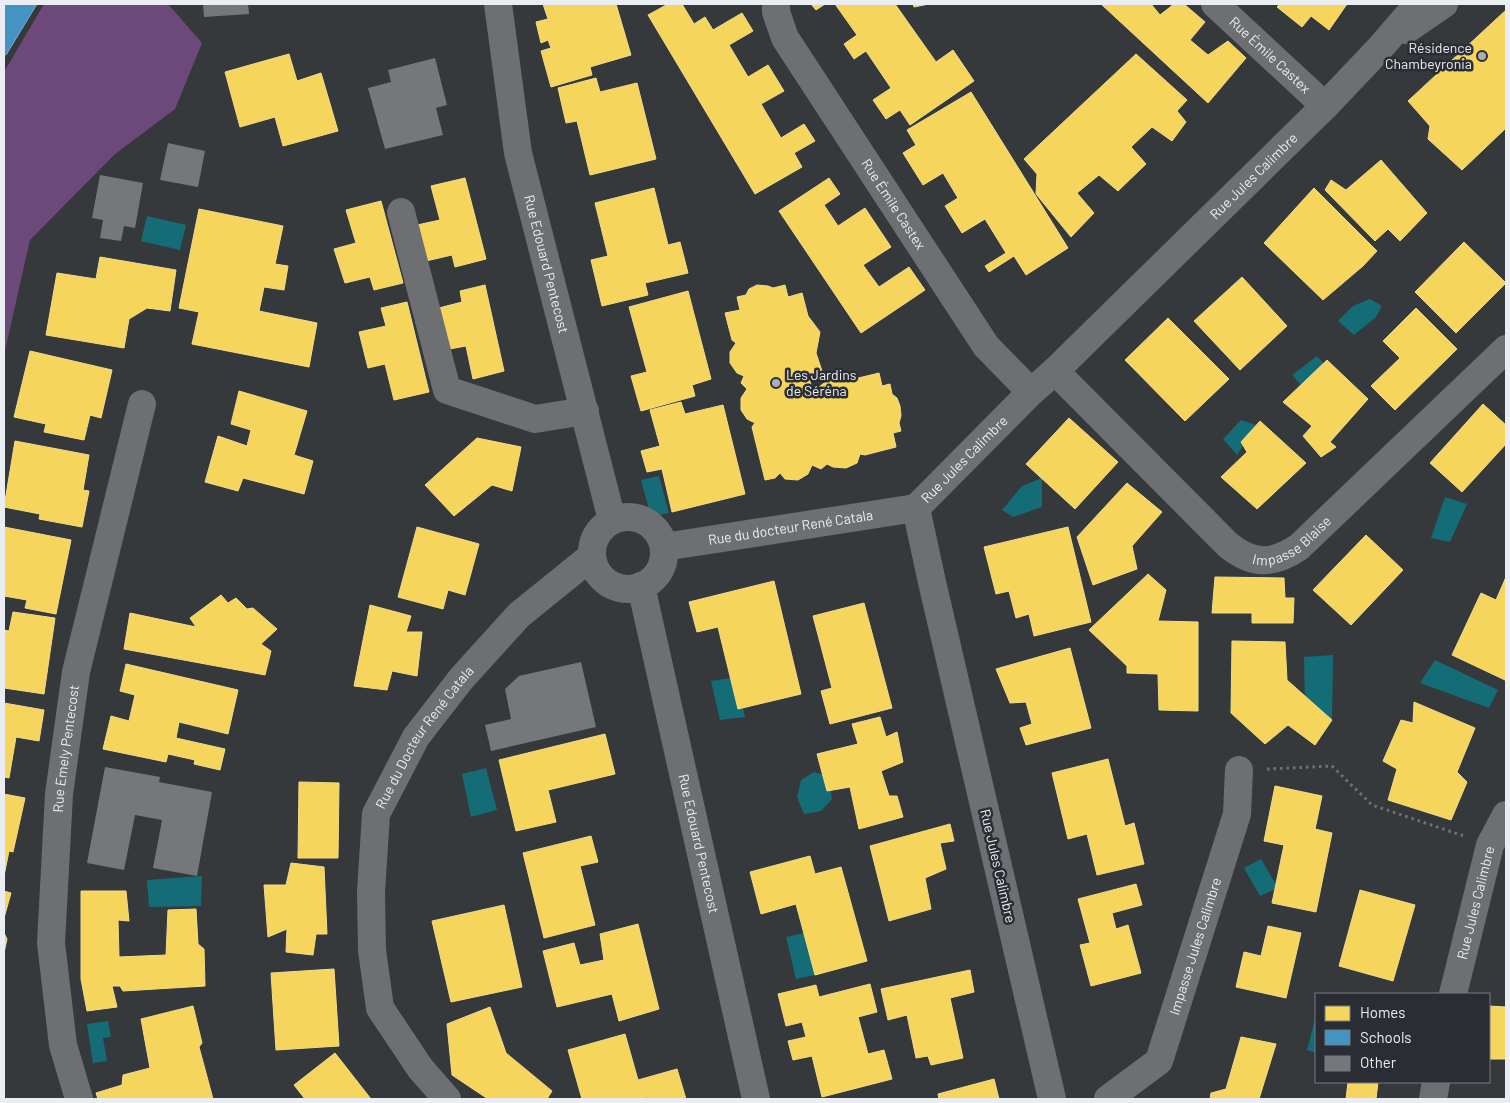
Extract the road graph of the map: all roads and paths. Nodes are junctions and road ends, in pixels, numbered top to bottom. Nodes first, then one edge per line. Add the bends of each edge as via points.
1 (498, 4) edge
2 (776, 4) edge
3 (1215, 4) edge
4 (1418, 4) edge
5 (1444, 4) edge
6 (1380, 48) junction
7 (1325, 106) junction
8 (401, 212) dead end
9 (1506, 349) edge
10 (1054, 371) junction
11 (1030, 392) junction
12 (142, 404) dead end
13 (585, 411) junction
14 (916, 508) junction
15 (612, 520) junction
16 (664, 547) junction
17 (592, 556) junction
18 (641, 586) junction
19 (1239, 770) joint
20 (1506, 815) edge
21 (1490, 844) junction
22 (1453, 993) edge
23 (1436, 1083) edge
24 (80, 1099) edge
25 (447, 1099) edge
26 (756, 1099) edge
27 (1052, 1099) edge
28 (1108, 1099) edge
29 (1433, 1099) edge

1 - 13 street, Rue Edouard Pentecost via 518,153
2 - 11 street, Rue Émile Castex via 785,38 913,235 986,346
3 - 7 street, Rue Émile Castex
4 - 6 street, Rue Jules Calimbre
5 - 6 street, Rue Jules Calimbre
6 - 7 street, Rue Jules Calimbre
7 - 10 street, Rue Jules Calimbre
8 - 13 street via 447,390 535,419
9 - 10 street, Impasse Blaise via 1298,547 1284,557 1269,560 1240,555 1228,545
10 - 11 street, Rue Jules Calimbre
11 - 14 street, Rue Jules Calimbre
12 - 24 street, Rue Emely Pentecost via 76,672 60,794 51,943 63,1045
13 - 15 street, Rue Edouard Pentecost
14 - 16 street, Rue du docteur René Catala
14 - 27 street, Rue Jules Calimbre
15 - 16 street via 628,516 641,519 658,534
15 - 17 street via 595,536
16 - 18 street via 658,572
17 - 18 street via 594,567 604,580 626,589
17 - 25 street, Rue du Docteur René Catala via 518,616 460,679 416,737 376,814 371,892 372,950 380,1008 420,1068
18 - 26 street, Rue Edouard Pentecost
19 - 21 path via 1332,766 1372,805
19 - 28 street, Impasse Jules Calimbre via 1237,814 1160,1061
20 - 21 street, Rue Jules Calimbre
21 - 22 street, Rue Jules Calimbre
23 - 29 street

